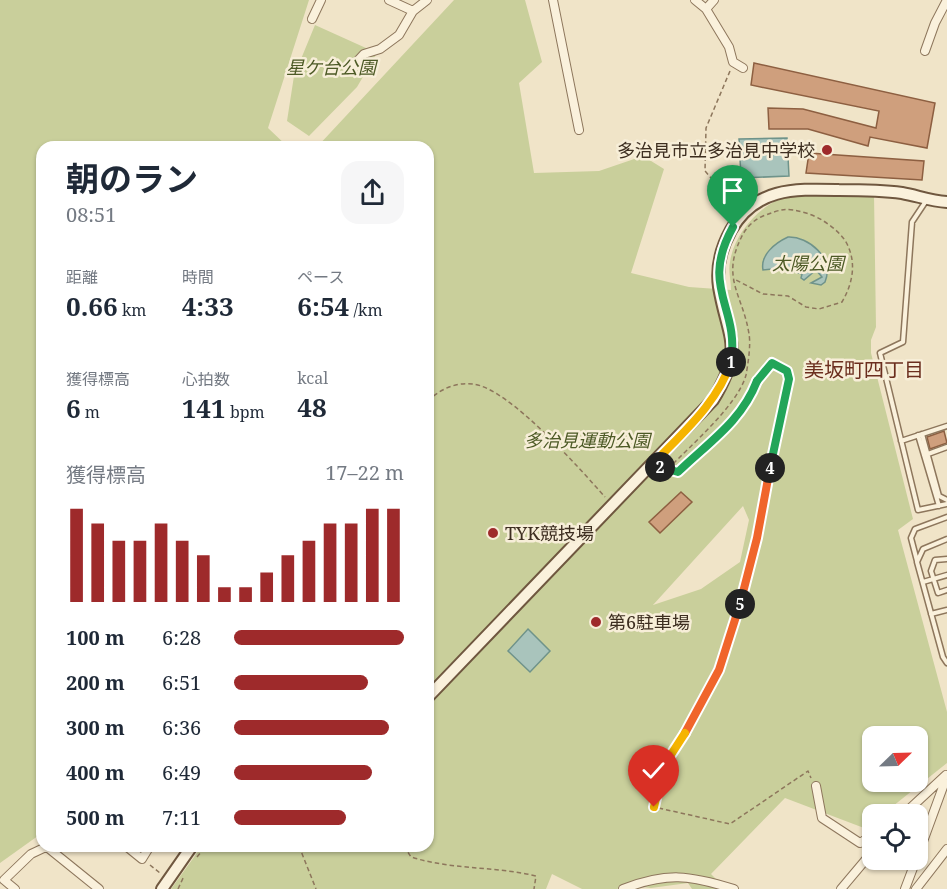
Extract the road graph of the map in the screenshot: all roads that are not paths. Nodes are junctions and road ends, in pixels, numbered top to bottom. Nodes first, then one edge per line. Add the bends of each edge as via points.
1 (321, 0) edge
2 (389, 0) edge
3 (427, 0) edge
4 (553, 0) edge
5 (695, 0) edge
6 (714, 0) edge
7 (947, 0) edge
8 (706, 9) junction
9 (413, 11) junction
10 (312, 19) dead end
11 (925, 51) dead end
12 (352, 67) dead end
13 (743, 68) dead end
14 (579, 130) dead end
15 (927, 200) junction
16 (947, 202) edge
17 (947, 426) edge
18 (920, 434) junction
19 (901, 441) junction
20 (947, 447) edge
21 (928, 454) junction
22 (947, 502) edge
23 (939, 506) junction
24 (947, 517) edge
25 (947, 538) edge
26 (947, 559) edge
27 (917, 562) junction
28 (947, 575) edge
29 (933, 579) junction
30 (923, 582) junction
31 (947, 590) edge
32 (947, 610) edge
33 (931, 614) junction
34 (947, 663) edge
35 (434, 691) edge
36 (947, 775) edge
37 (816, 786) road end
38 (915, 804) edge
39 (928, 827) edge
40 (862, 842) edge
41 (947, 849) edge
42 (37, 852) edge
43 (54, 852) edge
44 (133, 852) edge
45 (146, 852) edge
46 (188, 852) edge
47 (862, 864) edge
48 (912, 870) edge
49 (15, 889) edge
50 (99, 889) edge
51 (162, 889) edge
52 (623, 889) edge
53 (734, 889) edge
54 (841, 889) edge
55 (905, 889) edge
56 (916, 889) edge

1 - 10 street
2 - 9 street
3 - 9 street
4 - 14 street
5 - 8 street
6 - 8 street
7 - 11 street
8 - 13 street via 729,47 733,62
9 - 12 street via 399,35 380,49 364,54
15 - 16 street
15 - 19 lane via 912,222 903,342 880,353
15 - 35 street via 869,190 797,189 773,194 745,211 719,259 718,282 733,345 725,380 713,400
17 - 18 lane
18 - 19 lane
18 - 21 lane
18 - 23 lane
19 - 23 lane via 918,510
20 - 21 lane
21 - 22 lane via 939,496
22 - 23 lane
24 - 27 lane via 915,528 911,538
25 - 27 lane via 923,549
26 - 29 lane via 935,560
27 - 30 lane
28 - 29 lane
29 - 30 lane
29 - 31 lane via 938,593
30 - 33 lane
32 - 33 lane
33 - 34 lane
36 - 38 street
36 - 39 street
37 - 40 street via 822,818
41 - 56 street
42 - 49 street via 4,880
43 - 50 street
44 - 45 street via 142,859
46 - 51 street
47 - 54 street
48 - 55 street
52 - 53 street via 663,877 687,876

